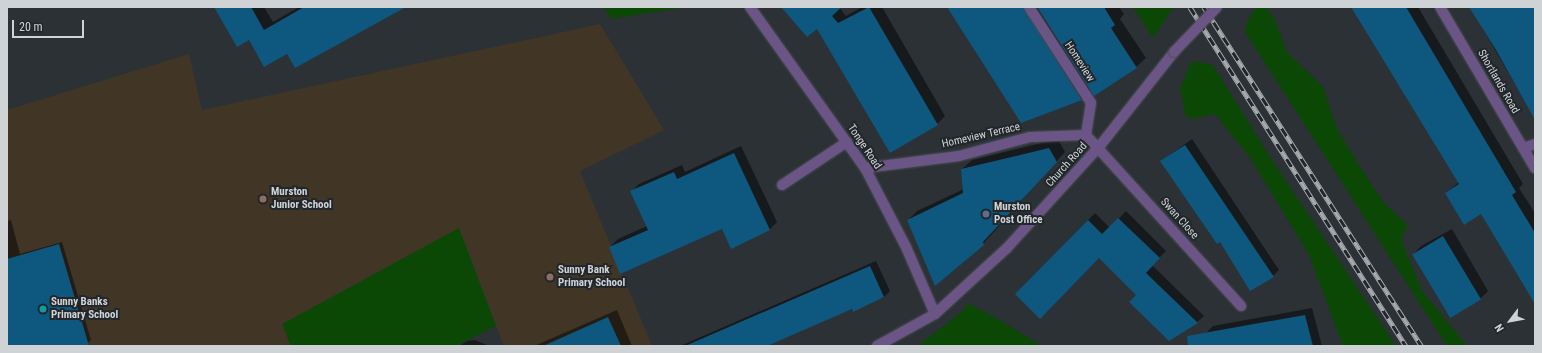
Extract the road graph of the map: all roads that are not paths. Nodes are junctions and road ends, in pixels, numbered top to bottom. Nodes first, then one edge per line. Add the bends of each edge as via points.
1 (750, 7) edge
2 (1029, 7) edge
3 (1216, 7) edge
4 (1440, 7) edge
5 (1086, 135) junction
6 (847, 142) junction
7 (1535, 144) edge
8 (1099, 147) junction
9 (1523, 148) junction
10 (866, 168) junction
11 (1535, 168) edge
12 (782, 185) dead end
13 (1241, 306) dead end
14 (935, 314) junction
15 (877, 346) edge

1 - 6 street, Tonge Road
2 - 5 street, Homeview via 1091,102
3 - 8 street, Church Road, bridge via 1174,52
4 - 9 street, Shortlands Road
5 - 8 street
5 - 10 street, Homeview Terrace via 1030,137 959,156
6 - 10 street, Tonge Road
6 - 12 street
7 - 9 street
8 - 13 street, Swan Close
8 - 14 street, Church Road via 1007,248
9 - 11 street, Shortlands Road
10 - 14 street, Tonge Road via 906,247
14 - 15 street, Church Road

